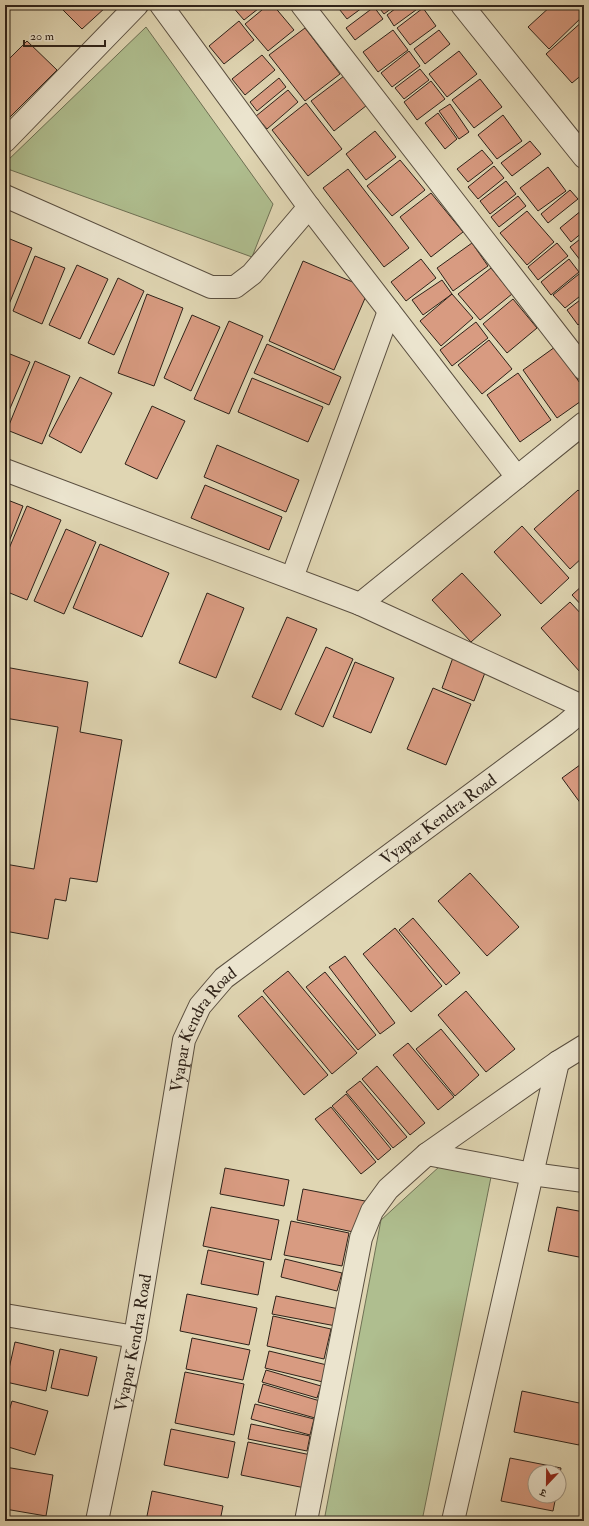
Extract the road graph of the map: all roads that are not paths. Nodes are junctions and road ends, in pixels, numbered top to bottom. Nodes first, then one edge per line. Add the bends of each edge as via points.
1 (137, 5) edge
2 (162, 5) edge
3 (302, 5) edge
4 (462, 5) edge
5 (5, 141) edge
6 (584, 157) edge
7 (5, 196) edge
8 (309, 207) junction
9 (389, 311) junction
10 (584, 369) edge
11 (584, 423) edge
12 (5, 470) edge
13 (517, 477) junction
14 (292, 578) junction
15 (360, 604) junction
16 (584, 708) edge
17 (584, 1046) edge
18 (558, 1062) junction
19 (427, 1154) junction
20 (532, 1174) junction
21 (584, 1181) edge
22 (5, 1315) edge
23 (135, 1337) junction
24 (97, 1521) edge
25 (306, 1521) edge
26 (453, 1521) edge

1 - 5 street
2 - 8 street
3 - 10 street
4 - 6 street
7 - 8 street via 211,287 235,287 252,274
8 - 9 street
9 - 13 street
9 - 14 street
11 - 13 street
12 - 14 street
13 - 15 street
14 - 15 street
15 - 16 street
16 - 23 street, Vyapar Kendra Road via 565,725 224,978 200,1006 184,1040
17 - 18 street
18 - 19 street
18 - 20 street
19 - 20 street
19 - 25 street via 388,1189 372,1211 361,1238
20 - 21 street
20 - 26 street
22 - 23 street
23 - 24 street, Vyapar Kendra Road

